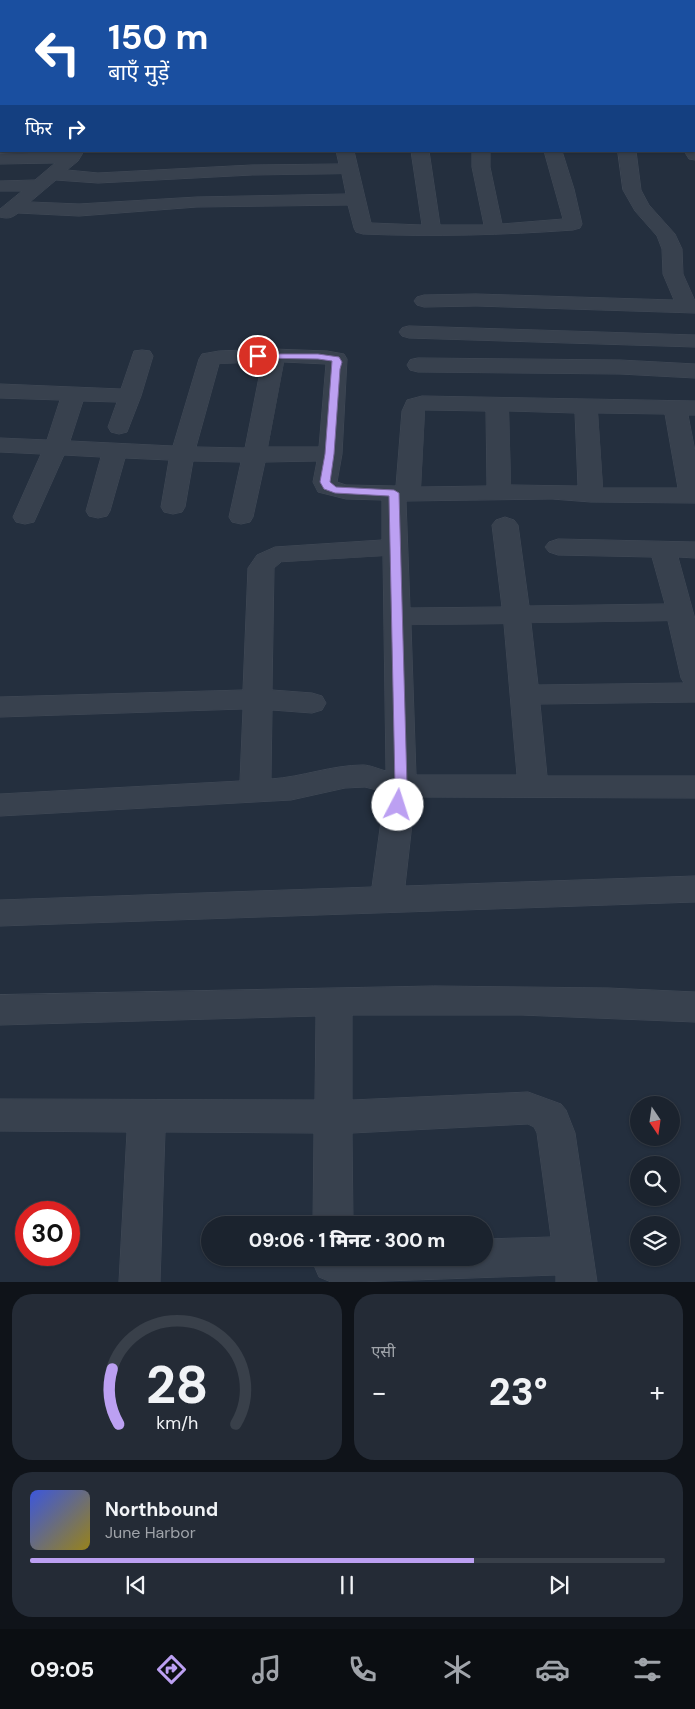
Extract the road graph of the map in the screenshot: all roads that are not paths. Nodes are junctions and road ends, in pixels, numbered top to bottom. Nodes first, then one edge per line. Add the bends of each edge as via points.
1 (420, 152) edge
2 (480, 152) edge
3 (552, 152) edge
4 (627, 152) edge
5 (74, 154) edge
6 (0, 159) edge
7 (347, 160) edge
8 (46, 180) junction
9 (0, 186) edge
10 (356, 199) junction
11 (6, 212) edge
12 (494, 230) junction
13 (432, 231) junction
14 (424, 301) dead end
15 (691, 307) edge
16 (409, 332) dead end
17 (695, 341) edge
18 (142, 356) dead end
19 (274, 356) junction
20 (418, 365) dead end
21 (695, 371) edge
22 (0, 391) edge
23 (74, 393) junction
24 (130, 396) junction
25 (497, 403) junction
26 (586, 405) junction
27 (685, 408) edge
28 (117, 438) junction
29 (0, 445) edge
30 (56, 447) junction
31 (182, 454) junction
32 (255, 454) junction
33 (330, 454) junction
34 (401, 493) junction
35 (498, 493) junction
36 (591, 495) junction
37 (694, 496) edge
38 (173, 507) dead end
39 (98, 511) dead end
40 (25, 517) dead end
41 (241, 518) dead end
42 (506, 525) dead end
43 (396, 547) junction
44 (558, 548) dead end
45 (663, 549) junction
46 (695, 550) edge
47 (680, 612) junction
48 (517, 615) junction
49 (397, 617) junction
50 (695, 678) edge
51 (695, 692) edge
52 (525, 695) junction
53 (257, 699) junction
54 (312, 703) dead end
55 (0, 707) edge
56 (401, 786) junction
57 (533, 787) junction
58 (695, 787) edge
59 (255, 791) junction
60 (0, 805) edge
61 (695, 889) edge
62 (387, 900) junction
63 (0, 913) edge
64 (334, 1002) junction
65 (695, 1007) edge
66 (0, 1010) edge
67 (148, 1115) junction
68 (333, 1117) junction
69 (1, 1120) edge
70 (333, 1216) edge
71 (493, 1264) edge
72 (575, 1268) edge
73 (139, 1282) edge

1 - 13 street
2 - 12 street
3 - 12 street via 573,224
4 - 15 street via 632,190 641,207 666,234 672,249 673,274
5 - 6 street
5 - 8 street
7 - 8 street via 252,170
7 - 10 street
8 - 9 street
8 - 11 street
10 - 11 street via 197,202
10 - 13 street via 363,228
12 - 13 street
14 - 15 street
16 - 17 street
18 - 24 street
19 - 31 street via 210,359
19 - 32 street
19 - 33 street via 330,357 338,362
20 - 21 street
22 - 23 street
23 - 24 street
23 - 30 street
24 - 28 street
25 - 26 street
25 - 34 street via 428,401 416,405
25 - 35 street
26 - 27 street
26 - 36 street
27 - 37 street
28 - 30 street
28 - 31 street
28 - 39 street
29 - 30 street
30 - 40 street
31 - 32 street
31 - 38 street
32 - 33 street
32 - 41 street
33 - 34 street via 327,487 346,492
34 - 35 street
34 - 43 street
35 - 36 street
36 - 37 street
42 - 48 street
43 - 49 street
43 - 53 street via 274,555 266,560 261,568
44 - 45 street
45 - 46 street
45 - 47 street
47 - 48 street
47 - 50 street
48 - 49 street
48 - 52 street
49 - 56 street
51 - 52 street
52 - 57 street
53 - 54 street
53 - 55 street
53 - 59 street
56 - 57 street
56 - 59 street via 365,776 291,789
56 - 62 street
57 - 58 street
59 - 60 street
61 - 62 street
62 - 63 street
64 - 65 street via 475,1000
64 - 66 street
64 - 68 street
67 - 68 street
67 - 69 street
67 - 73 street
68 - 70 street
68 - 72 street via 528,1108 542,1112 552,1119 556,1133
71 - 72 street

